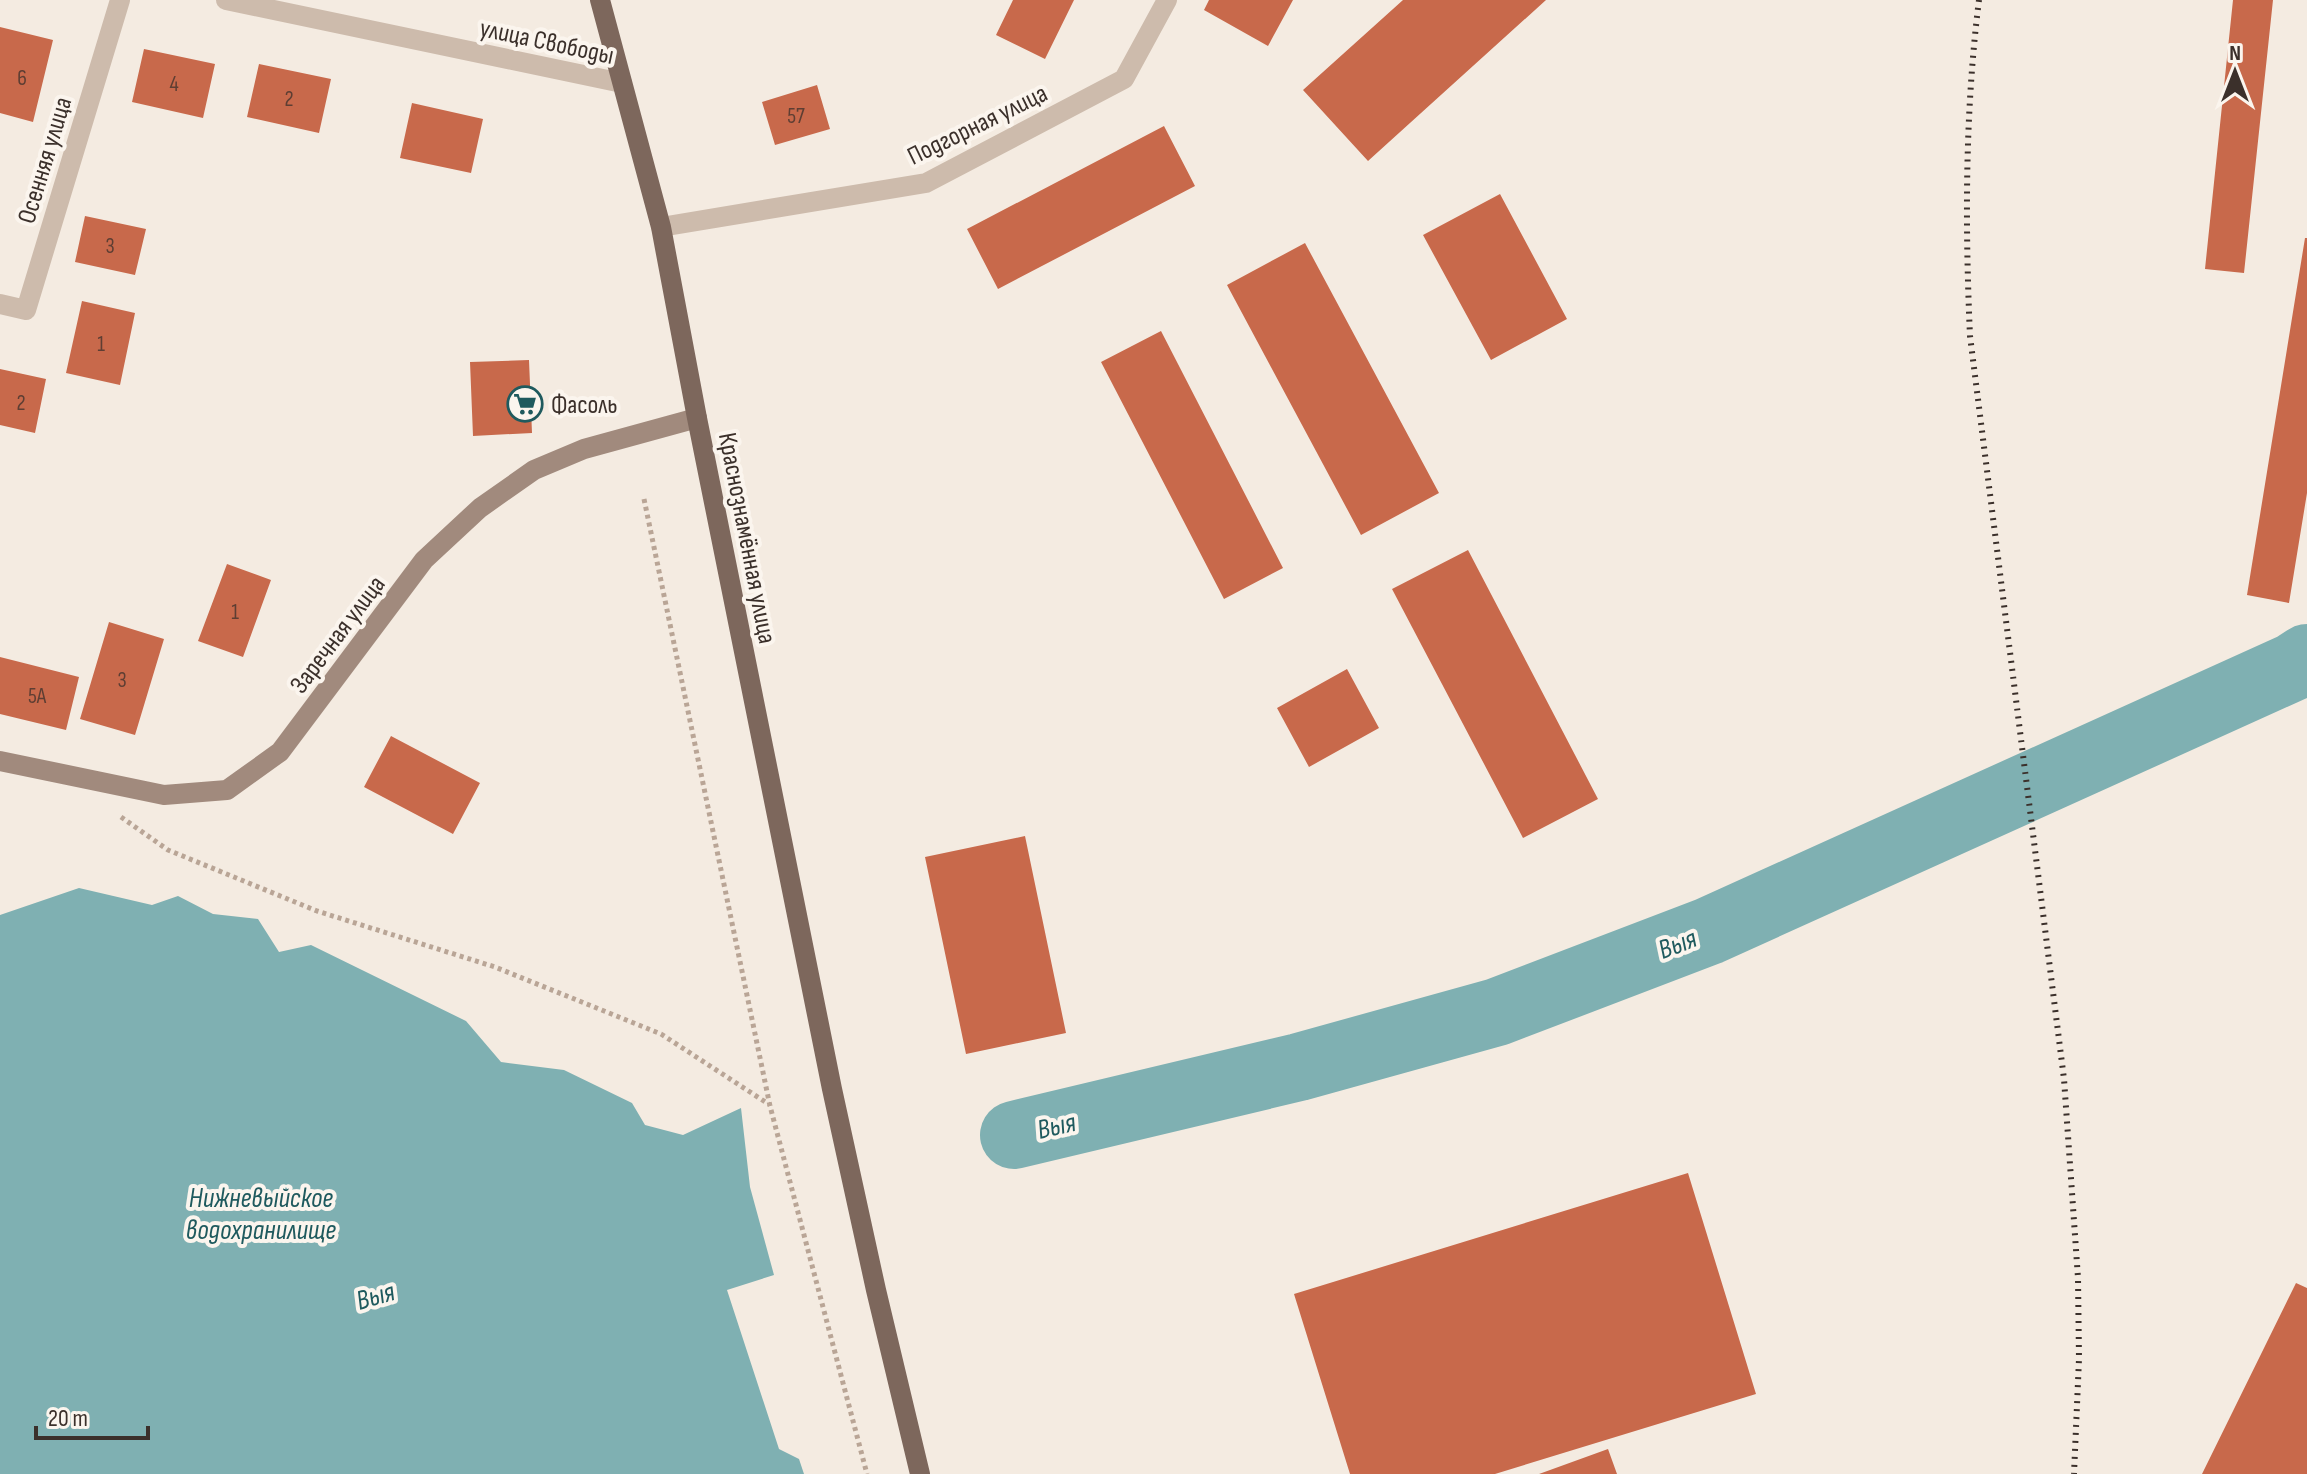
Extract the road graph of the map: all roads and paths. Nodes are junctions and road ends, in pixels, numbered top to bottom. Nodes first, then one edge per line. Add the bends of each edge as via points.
1 (120, 0) edge
2 (226, 0) edge
3 (600, 0) edge
4 (1167, 0) edge
5 (622, 83) junction
6 (661, 227) junction
7 (0, 304) edge
8 (697, 418) junction
9 (644, 499) dead end
10 (0, 761) edge
11 (119, 816) dead end
12 (770, 1106) junction
13 (867, 1474) edge
14 (920, 1474) edge

1 - 7 street, Осенняя улица via 26,310
2 - 5 street, улица Свободы
3 - 5 main road, Краснознамённая улица
4 - 6 street, Подгорная улица via 1124,79 926,183
5 - 6 main road, Краснознамённая улица
6 - 8 main road, Краснознамённая улица
8 - 10 street, Заречная улица via 584,449 534,470 480,508 424,560 280,752 227,790 164,795
8 - 14 main road, Краснознамённая улица via 832,1089
9 - 12 path
11 - 12 path via 168,850 317,911 495,967 661,1034
12 - 13 path

